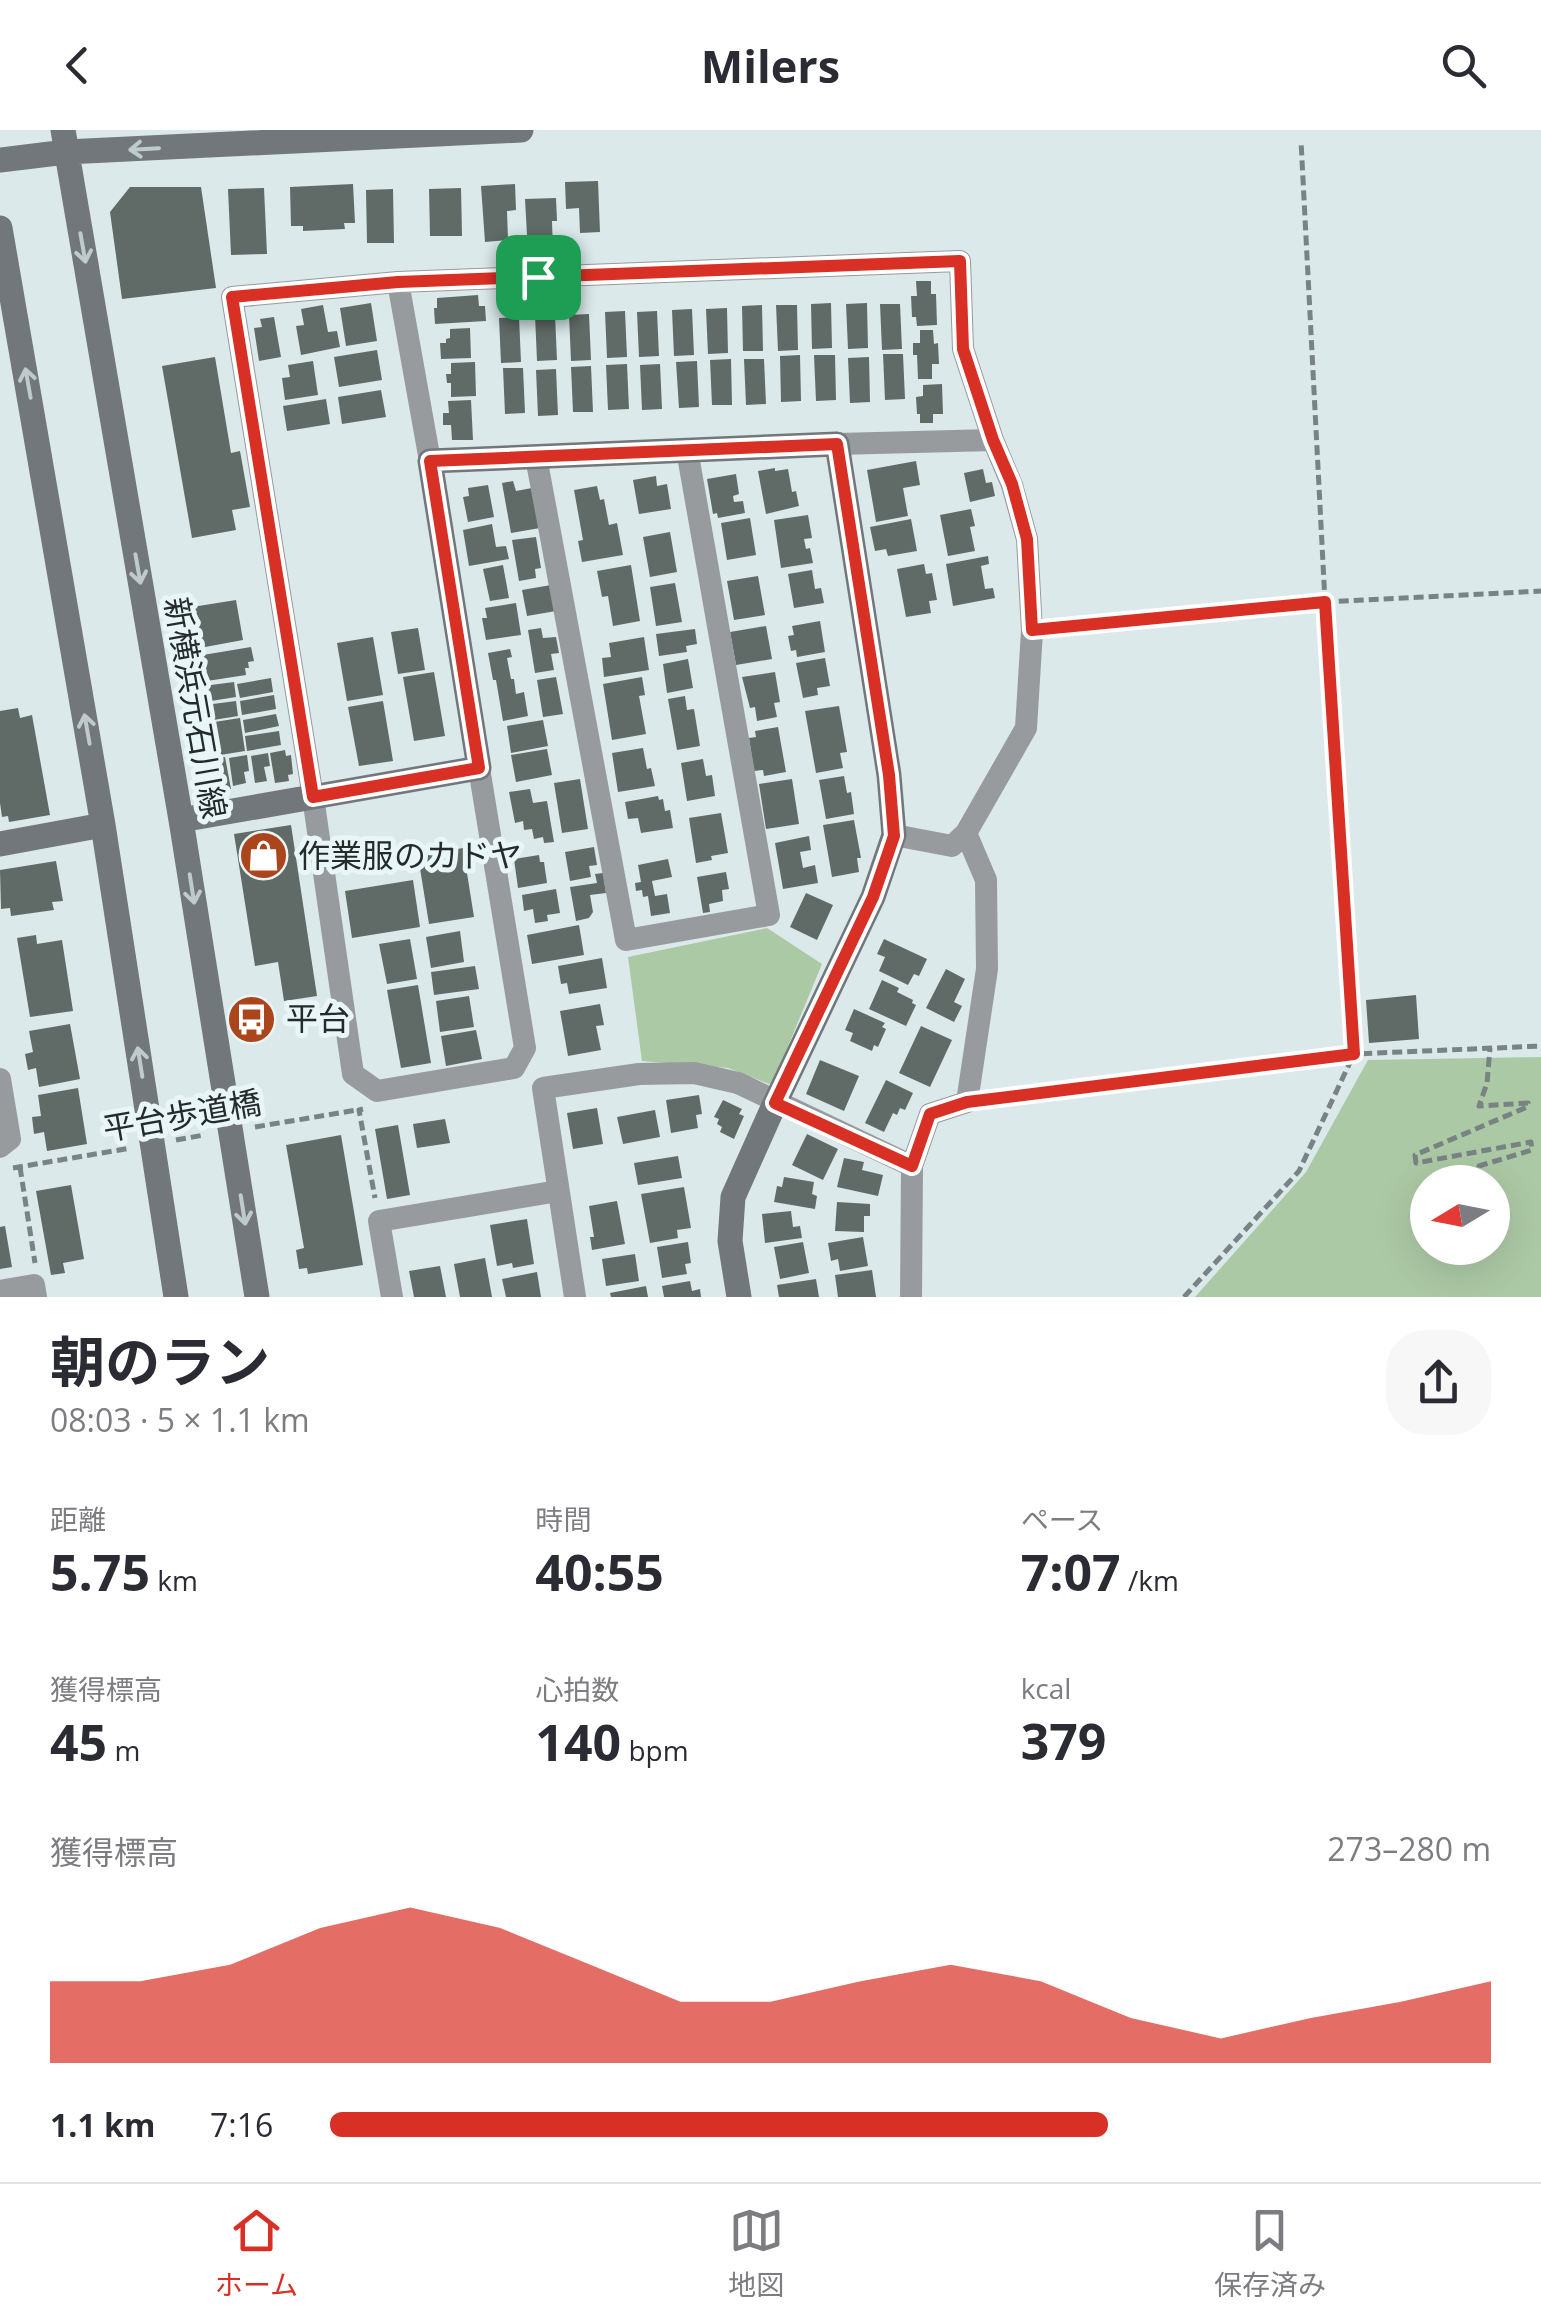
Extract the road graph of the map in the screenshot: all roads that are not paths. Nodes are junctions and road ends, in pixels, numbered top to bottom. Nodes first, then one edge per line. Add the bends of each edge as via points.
1 (521, 130) edge
2 (64, 141) edge
3 (0, 160) edge
4 (0, 228) edge
5 (398, 282) junction
6 (993, 440) junction
7 (837, 444) junction
8 (686, 450) junction
9 (536, 456) junction
10 (430, 461) junction
11 (479, 768) junction
12 (313, 797) junction
13 (181, 820) junction
14 (103, 825) junction
15 (966, 833) junction
16 (894, 836) junction
17 (0, 844) edge
18 (0, 1079) edge
19 (775, 1103) junction
20 (0, 1148) edge
21 (912, 1166) junction
22 (558, 1191) junction
23 (0, 1291) edge
24 (35, 1291) edge
25 (176, 1297) edge
26 (257, 1297) edge
27 (392, 1297) edge
28 (574, 1297) edge
29 (739, 1297) edge
30 (911, 1297) edge

1 -> 2 street
2 - 3 street
2 -> 13 street, 新横浜元石川線
14 -> 4 street
5 - 6 street via 960,261 963,349
5 - 10 street
5 - 12 street via 232,297
6 - 7 street
6 - 15 street via 1027,539 1032,630 1026,728
7 - 8 street
7 - 16 street
8 - 9 street
8 - 9 street via 769,915 626,940
9 - 10 street
10 - 11 street
11 - 12 street
11 - 12 street via 525,1048 514,1068 377,1090 353,1074
12 - 13 street
13 -> 26 street, 新横浜元石川線
14 - 17 street
25 -> 14 street
15 - 16 street via 952,846
15 - 21 street via 986,880 987,970 967,1102 930,1114
16 - 19 street via 873,897
18 - 20 street via 10,1140
19 - 21 street
19 - 22 street via 694,1072 543,1088
19 - 29 street via 734,1197 730,1241
21 - 30 street
22 - 27 street via 379,1221
22 - 28 street
23 - 24 street

